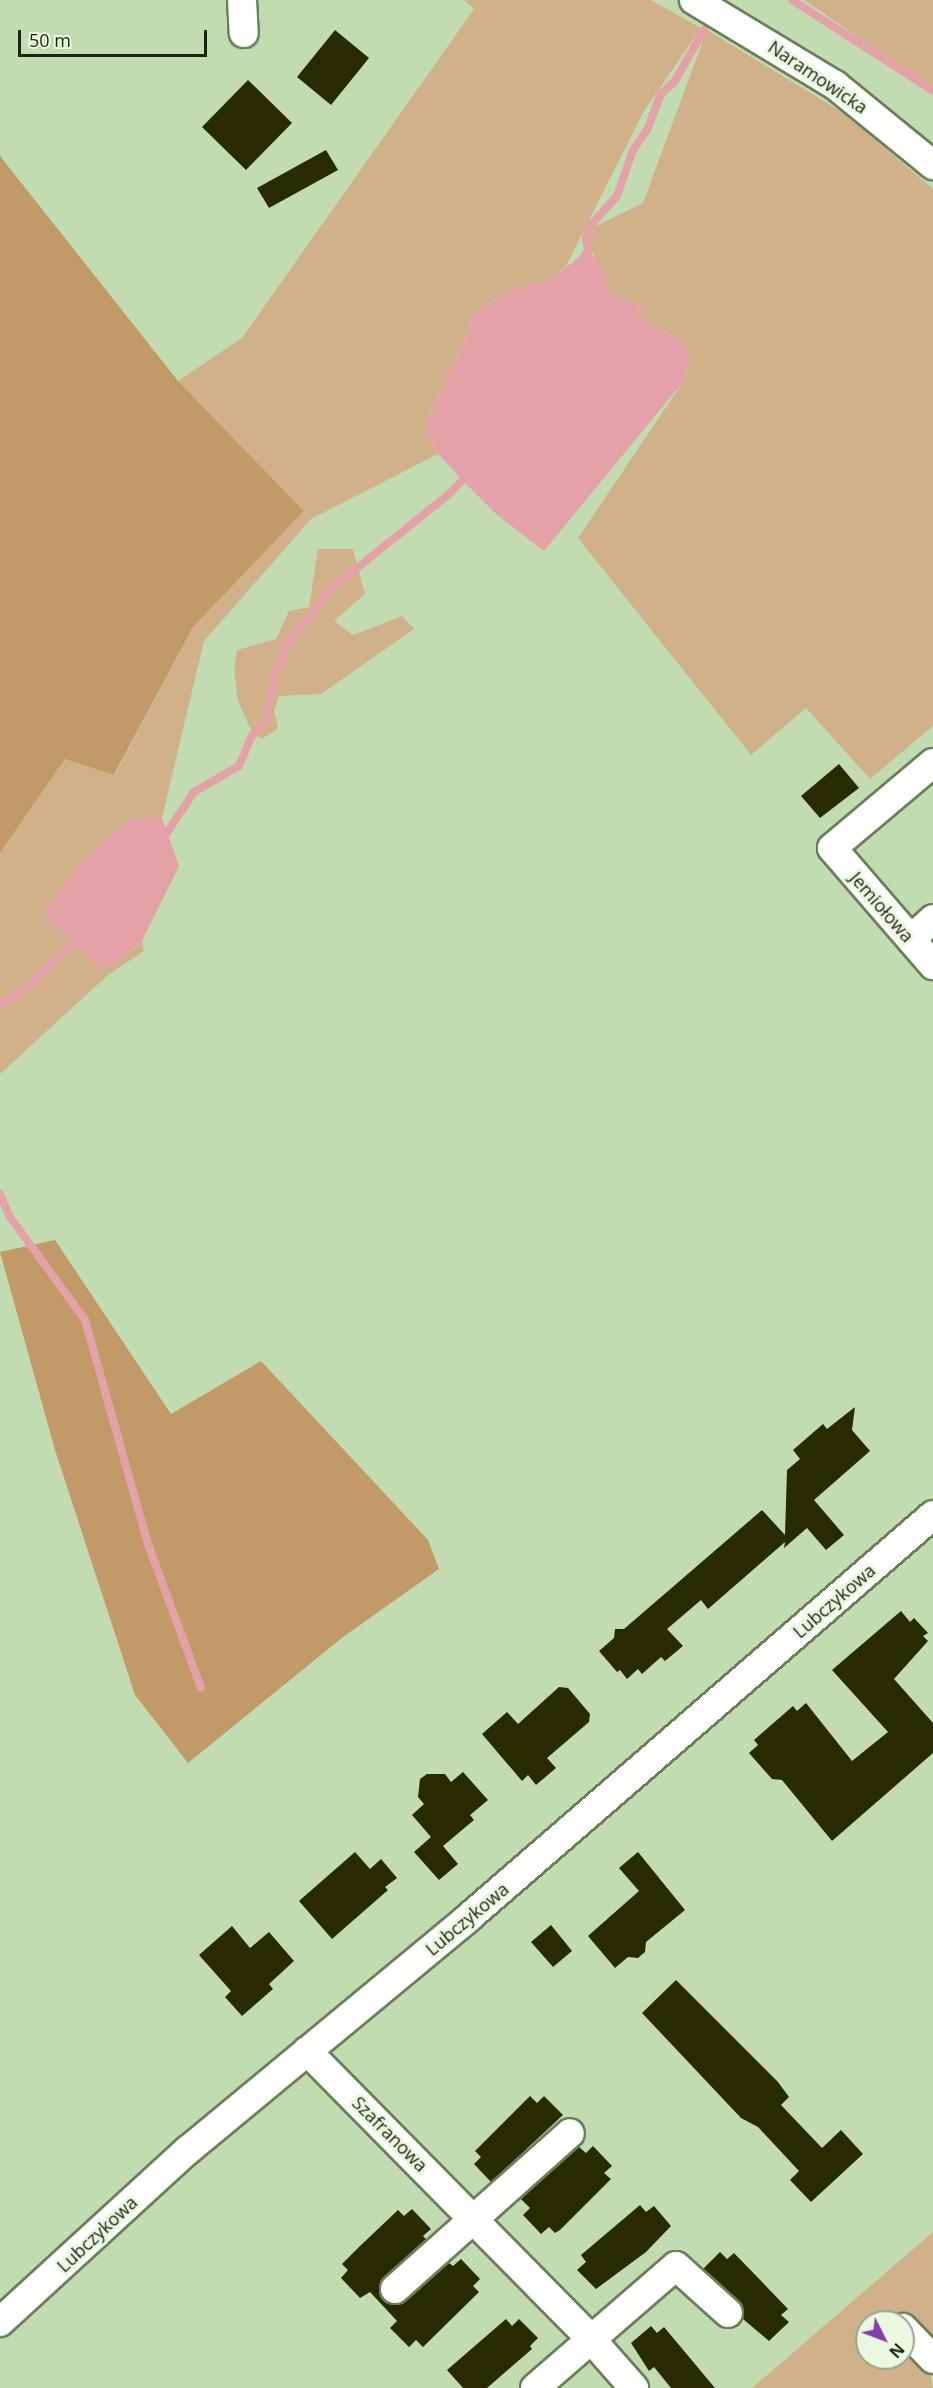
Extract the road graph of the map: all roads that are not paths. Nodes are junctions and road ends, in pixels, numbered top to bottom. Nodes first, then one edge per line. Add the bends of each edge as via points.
1 (242, 0) edge
2 (694, 0) edge
3 (244, 33) dead end
4 (933, 165) edge
5 (933, 763) edge
6 (933, 920) edge
7 (910, 939) junction
8 (933, 965) edge
9 (933, 1515) edge
10 (307, 2051) junction
11 (570, 2133) dead end
12 (472, 2217) junction
13 (394, 2289) dead end
14 (728, 2313) dead end
15 (0, 2322) edge
16 (590, 2338) junction
17 (915, 2340) edge
18 (933, 2359) edge
19 (535, 2388) edge
20 (634, 2388) edge

1 - 3 street
2 - 4 street, Naramowicka via 835,85
5 - 7 street, Jemiołowa via 832,849
6 - 7 street
7 - 8 street, Jemiołowa
9 - 10 street, Lubczykowa via 468,1918
10 - 12 street, Szafranowa
10 - 15 street, Lubczykowa via 188,2150
11 - 12 street
12 - 13 street
12 - 16 street, Szafranowa
14 - 16 street via 676,2266
16 - 19 street
16 - 20 street, Szafranowa
17 - 18 street

